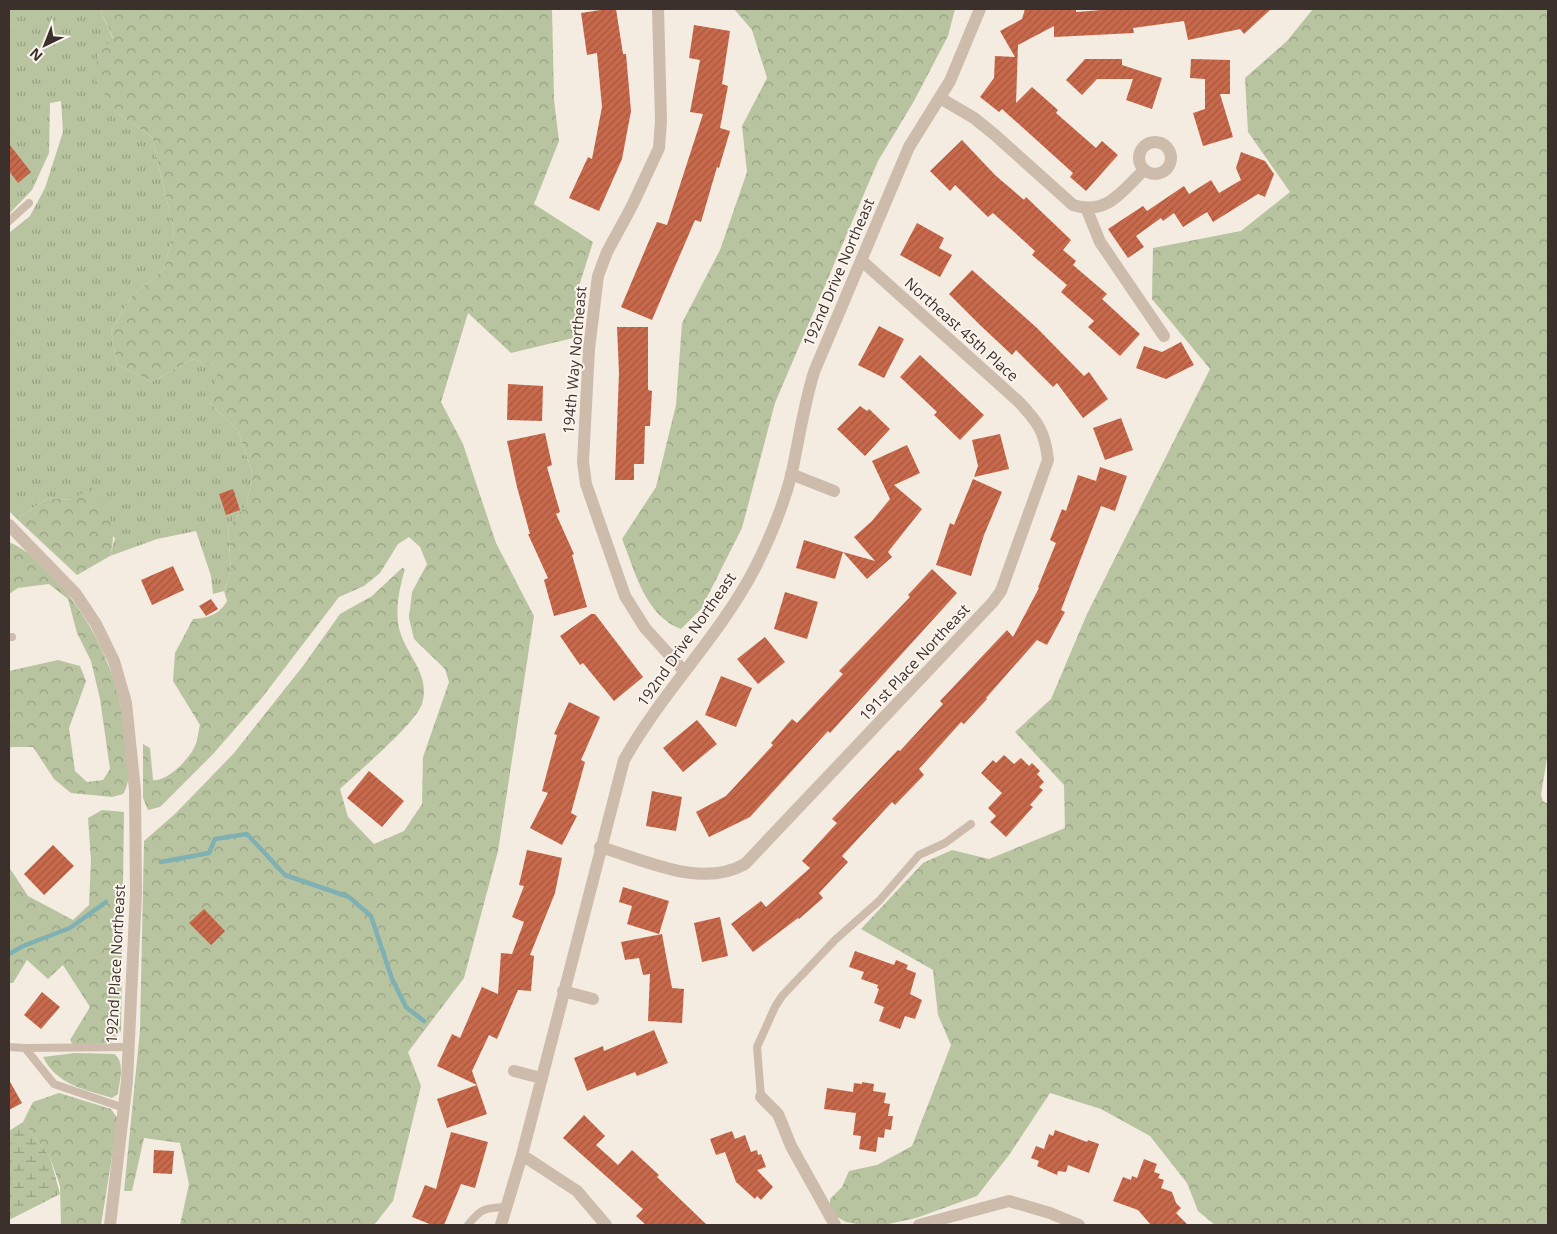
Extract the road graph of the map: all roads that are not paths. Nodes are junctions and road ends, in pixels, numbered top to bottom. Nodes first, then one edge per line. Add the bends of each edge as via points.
1 (658, 9) edge
2 (980, 9) edge
3 (940, 98) junction
4 (1144, 170) dead end
5 (29, 203) dead end
6 (1087, 210) junction
7 (9, 221) edge
8 (862, 261) junction
9 (1164, 336) dead end
10 (1038, 422) joint
11 (791, 474) junction
12 (834, 491) dead end
13 (9, 525) edge
14 (683, 670) junction
15 (972, 824) dead end
16 (600, 847) junction
17 (563, 991) junction
18 (592, 999) dead end
19 (9, 1047) edge
20 (127, 1047) junction
21 (25, 1048) junction
22 (514, 1071) dead end
23 (541, 1078) junction
24 (761, 1097) joint
25 (124, 1108) junction
26 (522, 1155) junction
27 (506, 1207) junction
28 (110, 1225) edge
29 (468, 1225) edge
30 (501, 1225) edge
31 (606, 1225) edge
32 (835, 1225) edge
33 (919, 1225) edge
34 (1079, 1225) edge

1 - 14 street, 194th Way Northeast via 659,148 598,276 589,349 583,462 586,484 625,596 645,628
2 - 3 street, 192nd Drive Northeast
3 - 6 street via 974,118 1061,196
3 - 8 street, 192nd Drive Northeast via 909,147
4 - 6 street via 1103,207
5 - 7 lane
6 - 9 street via 1100,242
8 - 10 street, Northeast 45th Place
8 - 11 street, 192nd Drive Northeast via 814,372
10 - 16 street, 191st Place Northeast via 1046,441 1048,460 1001,591 746,864 734,871 695,876
11 - 12 street
11 - 14 street, 192nd Drive Northeast via 771,534 754,569 729,611
13 - 20 street, 192nd Place Northeast via 76,594 96,624 114,661 126,703 135,790 136,894
14 - 16 street, 192nd Drive Northeast via 624,760
15 - 24 lane via 945,843 919,855 879,901 835,940 782,996 757,1047
16 - 17 street, 192nd Drive Northeast
17 - 18 street
17 - 23 street, 192nd Drive Northeast
19 - 21 lane
20 - 21 lane
20 - 25 street, 192nd Place Northeast
21 - 25 lane via 54,1084
22 - 23 street
23 - 26 street, 192nd Drive Northeast
24 - 32 street via 778,1114 791,1146
25 - 28 street, 192nd Place Northeast
26 - 27 street, 192nd Drive Northeast
26 - 31 street via 577,1191
27 - 29 lane via 486,1208
27 - 30 street, 192nd Drive Northeast
33 - 34 street via 1009,1201

